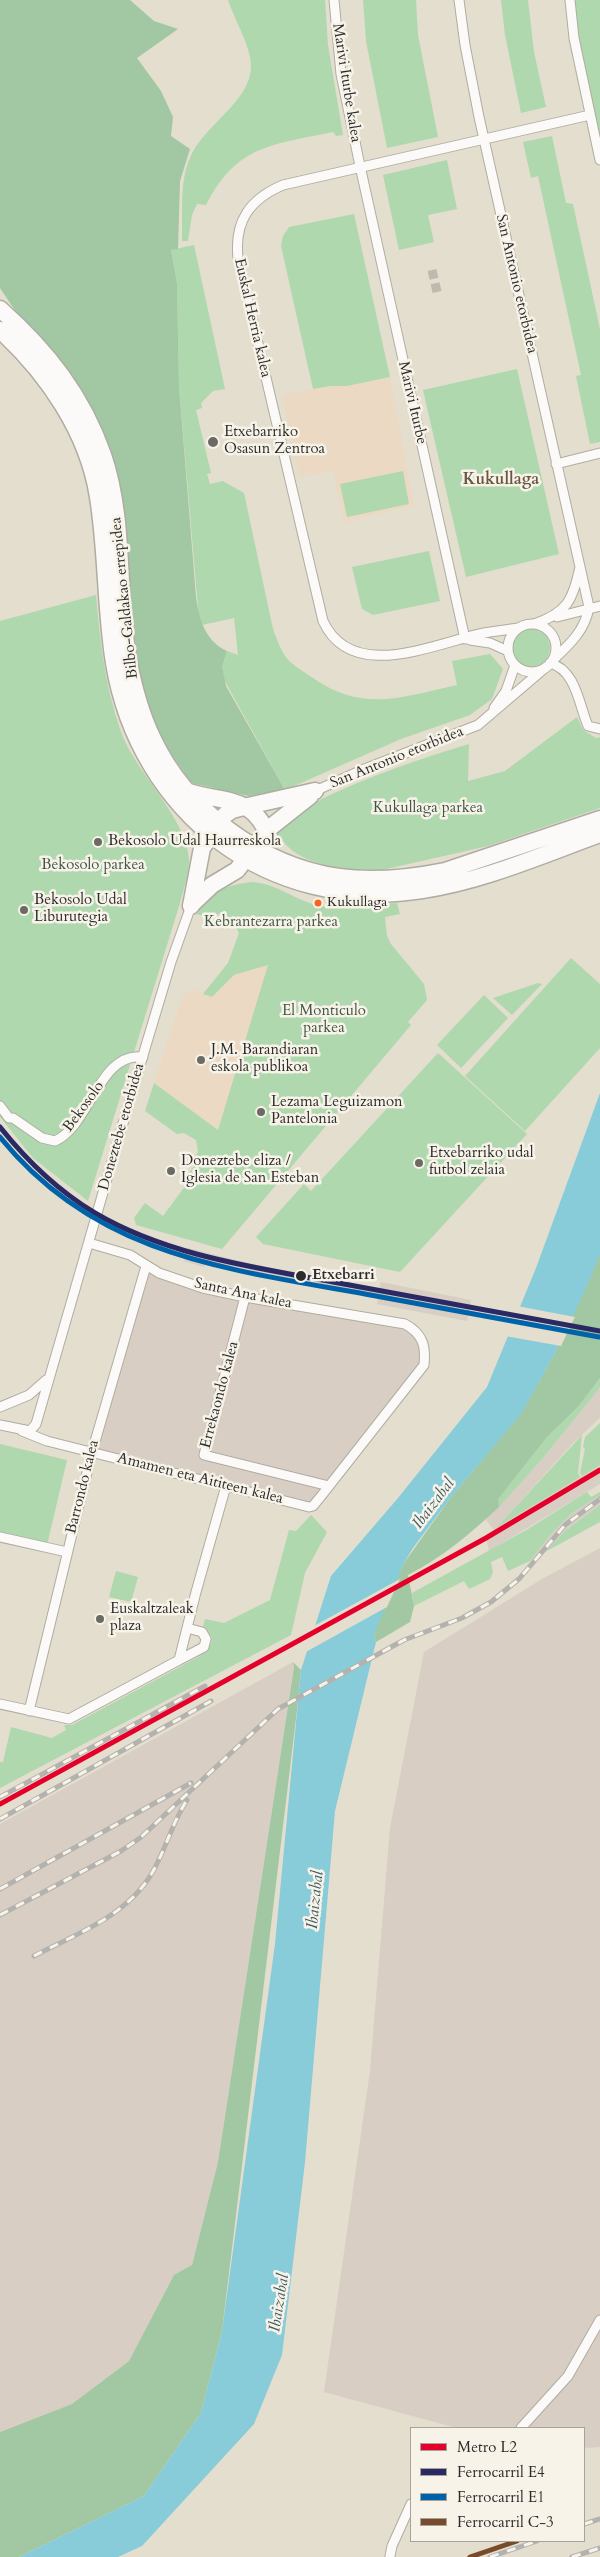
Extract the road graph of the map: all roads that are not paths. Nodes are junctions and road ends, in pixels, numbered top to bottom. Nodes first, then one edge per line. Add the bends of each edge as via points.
1 (334, 0) edge
2 (459, 0) edge
3 (570, 0) edge
4 (590, 115) junction
5 (484, 139) junction
6 (600, 160) edge
7 (360, 166) junction
8 (0, 309) edge
9 (0, 330) edge
10 (600, 454) edge
11 (556, 464) junction
12 (580, 567) junction
13 (600, 606) edge
14 (589, 607) junction
15 (552, 618) junction
16 (534, 624) junction
17 (518, 628) junction
18 (465, 639) junction
19 (508, 651) junction
20 (549, 664) junction
21 (515, 665) junction
22 (478, 725) junction
23 (600, 729) edge
24 (316, 792) junction
25 (185, 799) junction
26 (248, 806) junction
27 (600, 819) edge
28 (215, 828) junction
29 (267, 830) junction
30 (600, 834) edge
31 (251, 853) junction
32 (201, 858) junction
33 (292, 864) junction
34 (266, 870) junction
35 (224, 877) junction
36 (191, 906) junction
37 (143, 1057) junction
38 (0, 1106) edge
39 (89, 1243) junction
40 (146, 1266) junction
41 (245, 1297) junction
42 (48, 1378) junction
43 (0, 1407) edge
44 (36, 1424) junction
45 (0, 1425) edge
46 (22, 1431) junction
47 (47, 1441) junction
48 (92, 1452) junction
49 (226, 1486) junction
50 (329, 1486) junction
51 (0, 1538) edge
52 (67, 1552) junction
53 (187, 1628) junction
54 (179, 1660) junction
55 (0, 1704) edge
56 (29, 1711) junction
57 (600, 2320) edge
58 (522, 2427) edge
59 (410, 2506) edge
60 (390, 2556) edge

1 - 7 street, Marivi Iturbe kalea via 341,74
2 - 5 street, San Antonio etorbidea via 464,45
3 - 4 street via 574,38
4 - 5 street, Euskal Herria kalea
4 - 6 street
5 - 7 street, Euskal Herria kalea
5 - 11 street, San Antonio etorbidea
7 - 18 street, Marivi Iturbe
7 - 18 street, Euskal Herria kalea via 299,180 258,199 245,215 239,230 240,266 286,472 328,632 353,652 374,656
8 - 25 highway, Bilbo-Galdakao errepidea via 31,337 62,375 88,418 97,440 112,491 134,683 152,739 177,779
9 - 25 highway, Bilbo-Galdakao errepidea via 49,384 74,425 86,454 98,494 119,687 139,746 166,788
10 - 11 street
11 - 12 street, San Antonio etorbidea
12 - 14 street, San Antonio etorbidea
12 - 15 street, San Antonio etorbidea via 568,604
13 - 14 street
14 - 15 street
14 - 20 street, San Antonio etorbidea via 580,632
15 - 16 street, San Antonio etorbidea
16 - 17 street
16 - 20 street via 552,635 556,648
17 - 18 street, Euskal Herria kalea
17 - 19 street via 510,638
18 - 19 street, Euskal Herria kalea via 482,640
19 - 21 street
20 - 21 street via 540,670 527,671
20 - 22 street, San Antonio etorbidea
20 - 23 street via 556,665 572,681 588,726
21 - 22 street, San Antonio etorbidea via 499,702
22 - 24 street, San Antonio etorbidea via 362,770
24 - 26 highway
24 - 29 highway
25 - 26 highway
25 - 28 highway, Bilbo-Galdakao errepidea
25 - 32 highway
26 - 28 highway via 232,810
26 - 29 highway
27 - 33 highway, Bilbo-Galdakao errepidea via 472,864 419,876 381,879 340,877
28 - 31 highway, Bilbo-Galdakao errepidea
28 - 32 highway via 205,841
29 - 31 highway
29 - 33 highway via 276,850
30 - 34 highway, Bilbo-Galdakao errepidea via 477,877 403,893 333,890 288,880
31 - 33 highway, Bilbo-Galdakao errepidea
31 - 34 highway, Bilbo-Galdakao errepidea
31 - 35 highway via 236,870
32 - 35 highway via 208,871
32 - 36 highway
34 - 35 highway
35 - 36 highway
36 - 37 street, Doneztebe etorbidea
37 - 38 street, Bekosolo via 124,1058 113,1067 67,1133 56,1141 42,1138 9,1118
37 - 39 street, Doneztebe etorbidea
39 - 40 street, Santa Ana kalea via 130,1255
39 - 42 street, Doneztebe etorbidea
40 - 41 street, Santa Ana kalea via 159,1274 194,1285
40 - 48 street, Barrondo kalea
41 - 50 street, Errekaondo kalea via 204,1455
41 - 50 street, Santa Ana kalea via 405,1324 425,1346 424,1365
42 - 43 street via 29,1395
42 - 44 street, Doneztebe etorbidea
44 - 46 street via 33,1430
44 - 47 street
45 - 46 street
46 - 47 street
47 - 48 street
48 - 49 street, Amamen eta Aititeen kalea
48 - 52 street, Barrondo kalea
49 - 50 street, Amamen eta Aititeen kalea via 309,1507
49 - 53 street
51 - 52 street
52 - 56 street, Barrondo kalea
53 - 54 street
53 - 54 street via 202,1632 206,1639 204,1647
54 - 56 street via 69,1719
55 - 56 street
57 - 58 street via 568,2376
59 - 60 street

